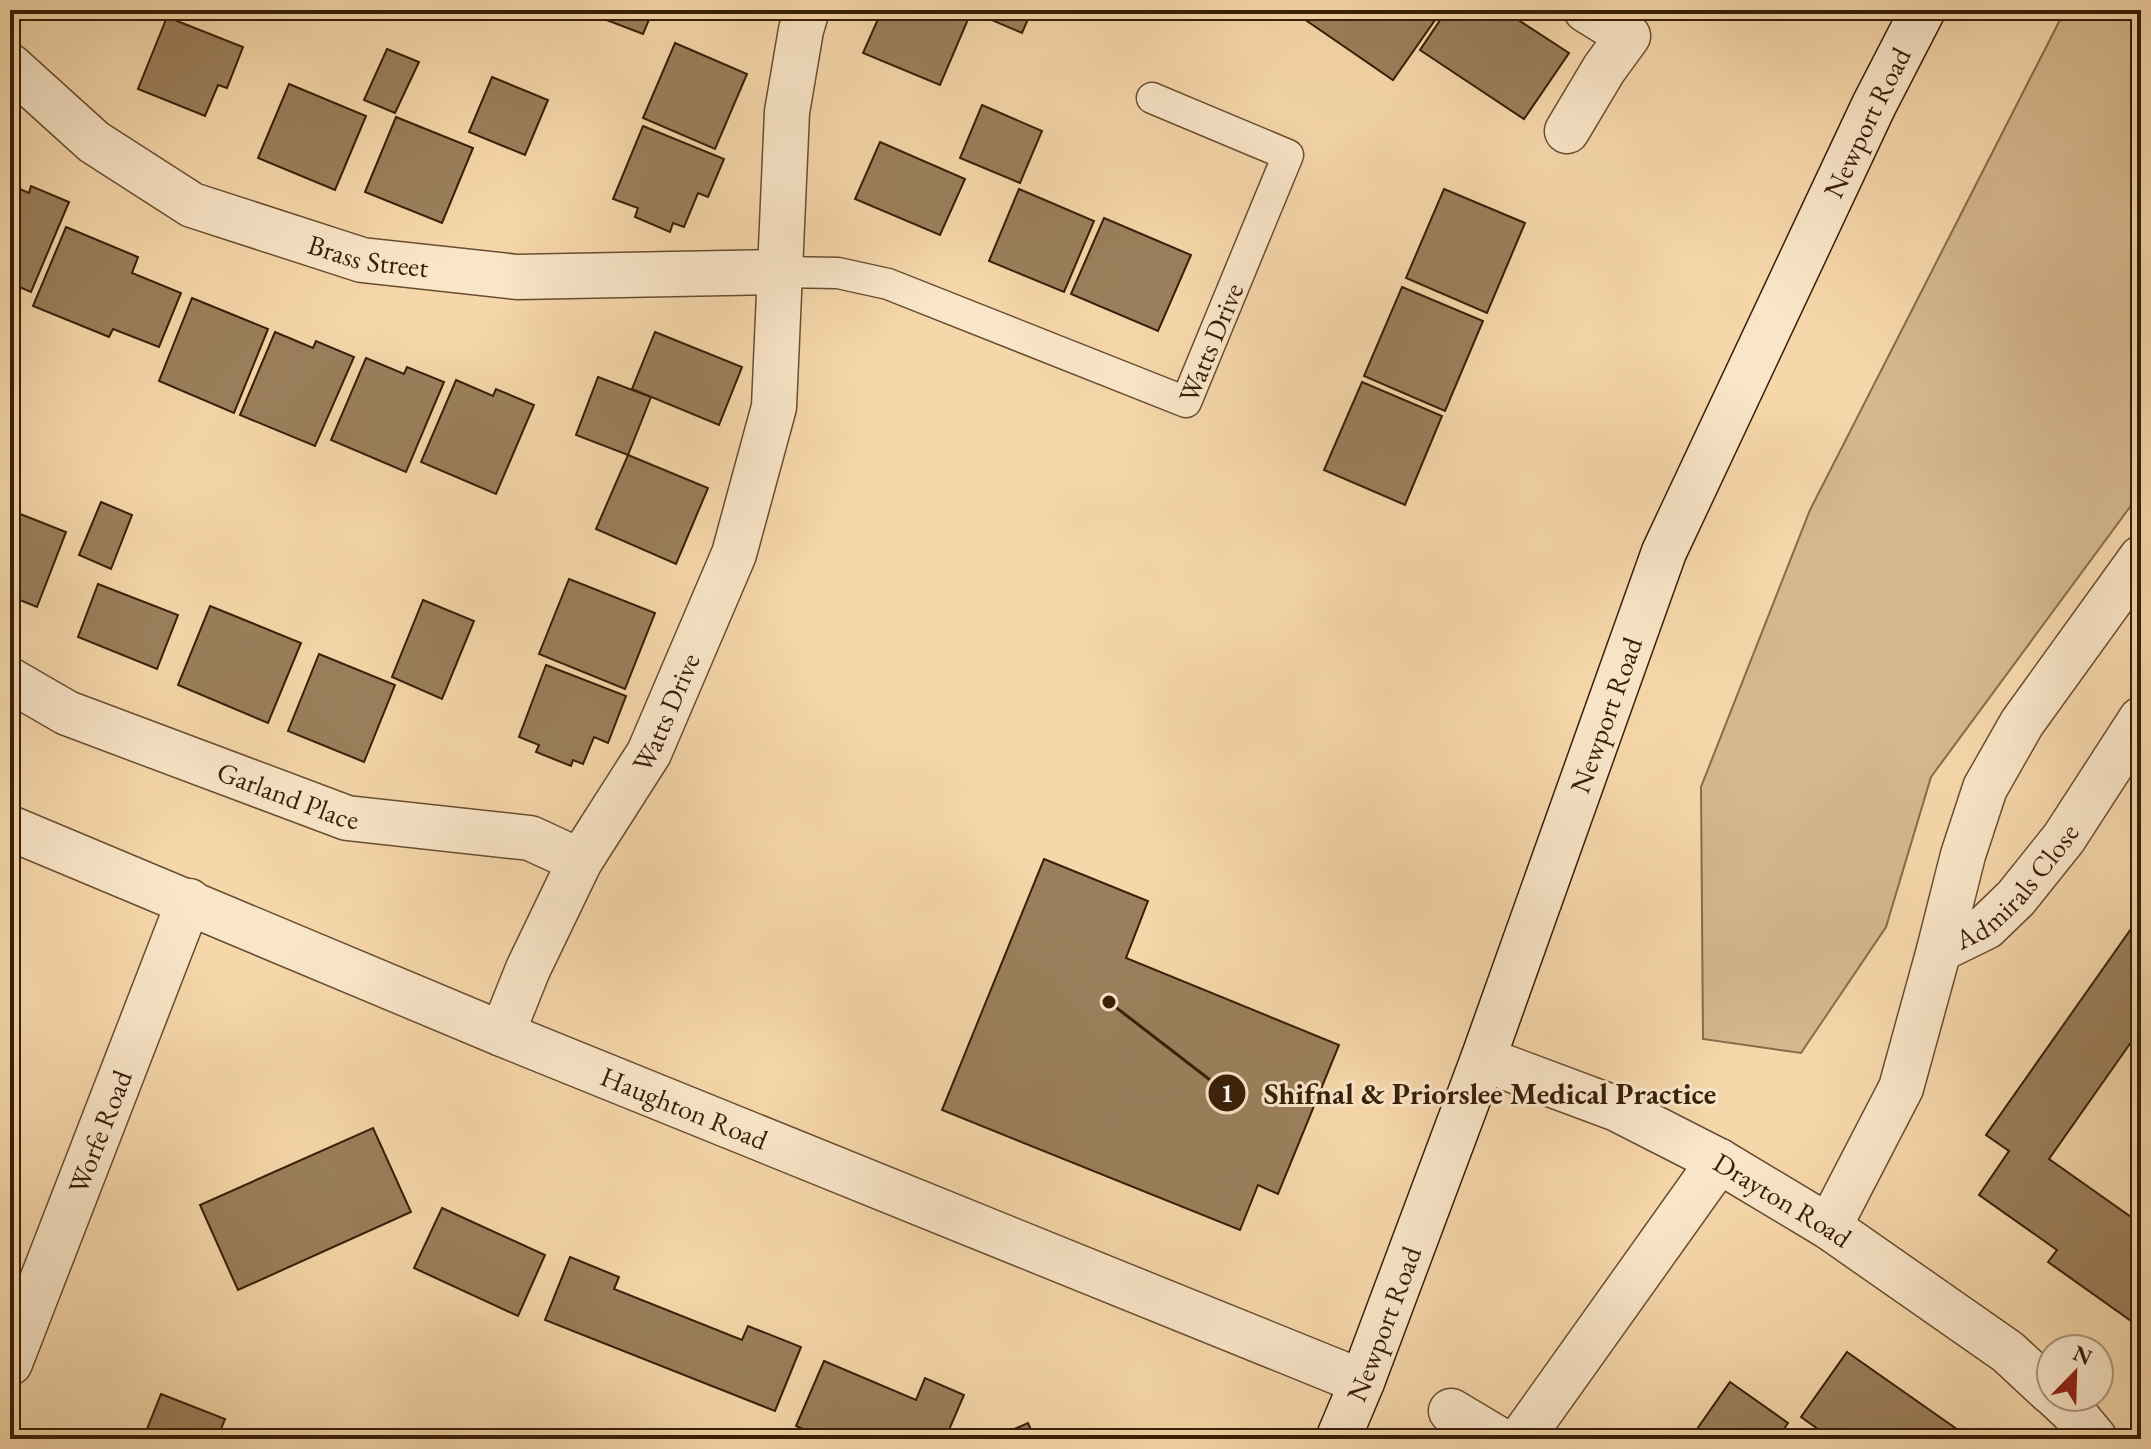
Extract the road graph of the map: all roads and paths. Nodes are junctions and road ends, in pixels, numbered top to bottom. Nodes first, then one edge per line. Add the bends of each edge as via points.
1 (807, 10) edge
2 (1586, 10) edge
3 (1923, 10) edge
4 (10, 66) edge
5 (1152, 98) dead end
6 (1567, 131) dead end
7 (780, 272) junction
8 (2141, 558) edge
9 (10, 680) edge
10 (2141, 719) edge
11 (10, 828) edge
12 (580, 861) junction
13 (189, 901) junction
14 (1939, 950) junction
15 (502, 1034) junction
16 (1483, 1059) junction
17 (1719, 1161) junction
18 (1829, 1227) junction
19 (10, 1363) edge
20 (2035, 1377) edge
21 (1362, 1382) junction
22 (1451, 1411) dead end
23 (2074, 1413) edge
24 (1338, 1439) edge
25 (1498, 1439) edge
26 (1521, 1439) edge
27 (2095, 1439) edge

1 - 7 street, Watts Drive via 787,112
2 - 6 street via 1628,36
3 - 16 street, Newport Road via 1664,552
4 - 7 street, Brass Street via 94,142 192,205 362,260 517,277
5 - 7 lane, Watts Drive via 1288,155 1186,402 888,284 838,273
7 - 12 street, Watts Drive via 774,407 734,554 649,753
8 - 14 street via 2022,723 1985,788
9 - 12 street, Garland Place via 67,713 347,818 530,838
10 - 14 street, Admirals Close via 2064,838 2016,898 1986,927
11 - 13 street, Haughton Road
12 - 15 street, Watts Drive
13 - 15 street, Haughton Road
13 - 19 street, Worfe Road
14 - 18 street, Admirals Close via 1901,1088
15 - 21 street, Haughton Road
16 - 17 street, Drayton Road via 1617,1109
16 - 21 street, Newport Road
17 - 18 street, Drayton Road
17 - 26 street
18 - 20 street, Drayton Road via 2008,1352
21 - 24 street, Newport Road
22 - 25 street
23 - 27 street

